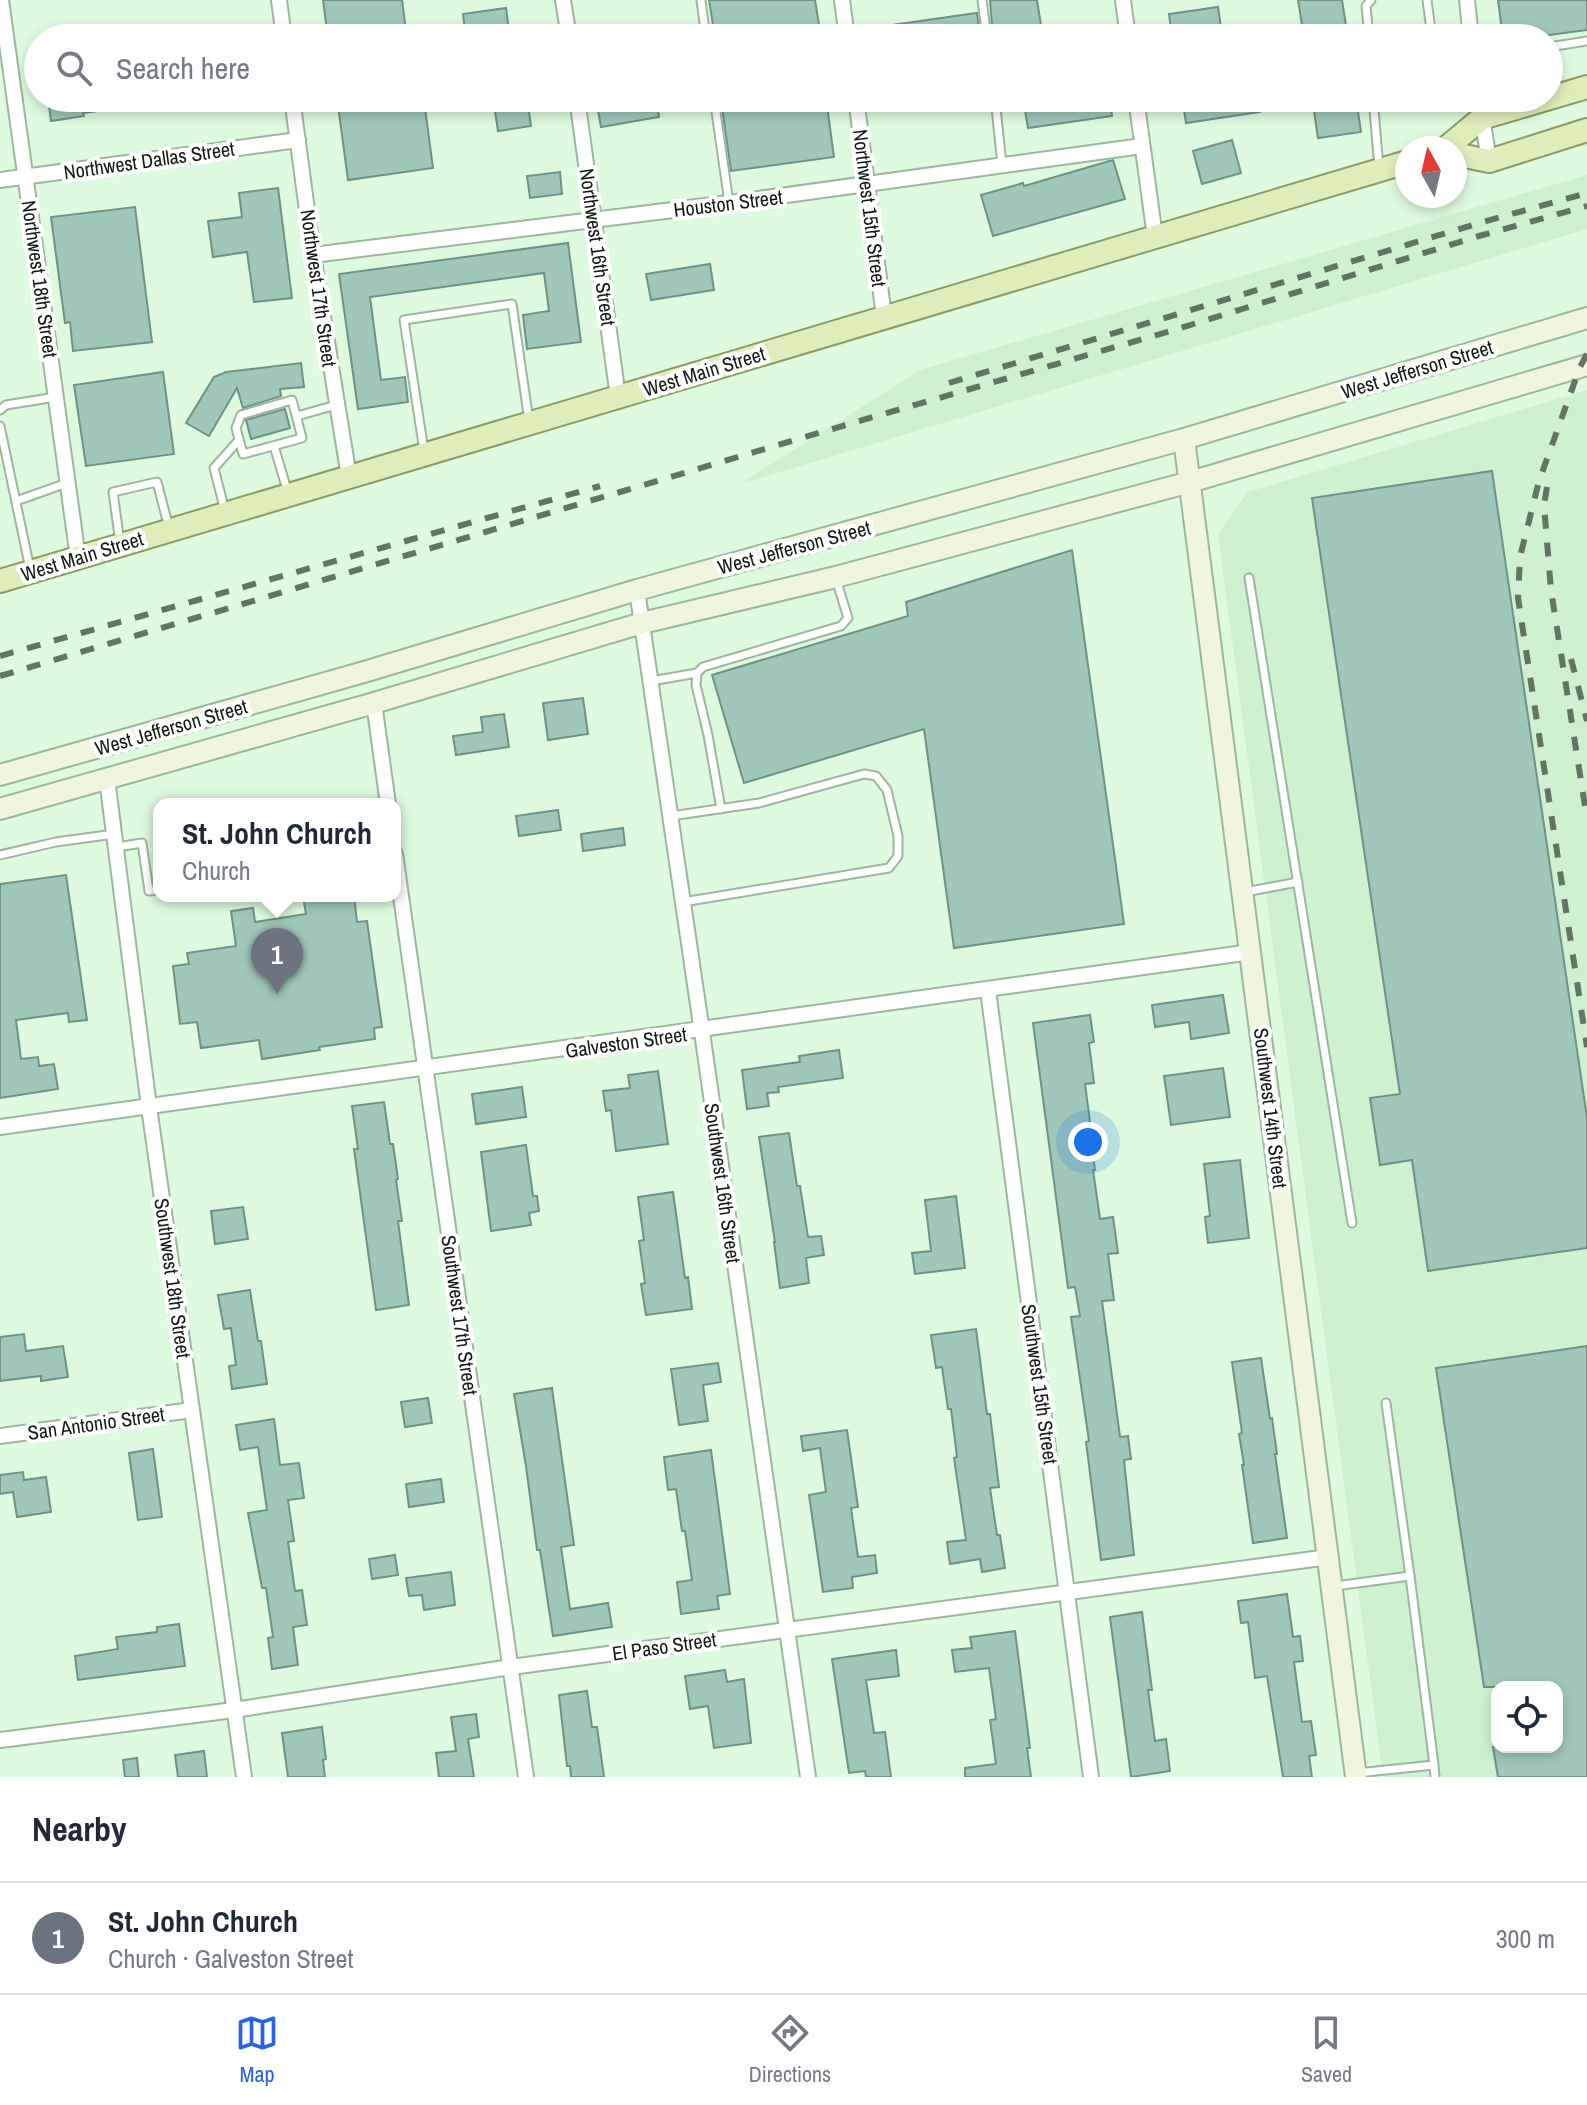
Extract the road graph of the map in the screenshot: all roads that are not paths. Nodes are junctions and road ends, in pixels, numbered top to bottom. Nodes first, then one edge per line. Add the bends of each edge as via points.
1 (1, 0) edge
2 (279, 0) edge
3 (563, 0) edge
4 (701, 0) edge
5 (842, 0) edge
6 (982, 0) edge
7 (1123, 0) edge
8 (1371, 0) edge
9 (1427, 0) edge
10 (1467, 0) edge
11 (282, 24) edge
12 (567, 24) edge
13 (704, 24) edge
14 (845, 24) edge
15 (985, 24) edge
16 (1126, 24) edge
17 (1368, 24) edge
18 (1430, 24) edge
19 (1470, 24) edge
20 (1587, 41) edge
21 (1563, 45) edge
22 (1587, 87) edge
23 (1563, 92) edge
24 (294, 112) edge
25 (579, 112) edge
26 (716, 112) edge
27 (858, 112) edge
28 (996, 112) edge
29 (1138, 112) edge
30 (1375, 112) edge
31 (1478, 112) edge
32 (1482, 112) edge
33 (1587, 130) edge
34 (1456, 136) edge
35 (298, 140) junction
36 (1142, 146) junction
37 (1467, 156) edge
38 (1489, 161) junction
39 (1002, 165) junction
40 (1395, 165) edge
41 (1379, 170) junction
42 (26, 176) junction
43 (0, 180) edge
44 (868, 184) junction
45 (729, 203) junction
46 (594, 220) junction
47 (1155, 237) junction
48 (313, 255) junction
49 (884, 317) junction
50 (1587, 318) edge
51 (1587, 365) edge
52 (56, 397) junction
53 (618, 397) junction
54 (336, 405) junction
55 (0, 410) edge
56 (297, 416) junction
57 (529, 423) junction
58 (0, 426) edge
59 (1184, 439) junction
60 (239, 440) junction
61 (274, 446) junction
62 (424, 454) junction
63 (349, 477) junction
64 (68, 482) junction
65 (1190, 482) junction
66 (289, 495) junction
67 (16, 501) junction
68 (226, 513) junction
69 (169, 530) junction
70 (120, 545) junction
71 (78, 558) junction
72 (31, 571) junction
73 (836, 577) junction
74 (1249, 578) dead end
75 (0, 581) edge
76 (637, 590) junction
77 (642, 623) junction
78 (697, 673) junction
79 (651, 681) junction
80 (374, 703) junction
81 (0, 775) edge
82 (107, 779) junction
83 (387, 798) edge
84 (0, 809) edge
85 (721, 809) junction
86 (671, 816) junction
87 (116, 840) junction
88 (0, 855) edge
89 (1298, 882) junction
90 (153, 891) edge
91 (1243, 892) junction
92 (401, 900) edge
93 (683, 902) junction
94 (1251, 952) junction
95 (988, 990) junction
96 (702, 1032) junction
97 (424, 1067) junction
98 (149, 1107) junction
99 (0, 1127) edge
100 (1352, 1223) dead end
101 (1386, 1403) dead end
102 (192, 1410) junction
103 (0, 1436) edge
104 (1329, 1557) junction
105 (1410, 1576) junction
106 (1333, 1586) junction
107 (1067, 1592) junction
108 (785, 1630) junction
109 (511, 1667) junction
110 (234, 1710) junction
111 (0, 1740) edge
112 (1434, 1765) junction
113 (1356, 1775) edge
114 (244, 1777) edge
115 (526, 1777) edge
116 (808, 1777) edge
117 (1091, 1777) edge
118 (1435, 1777) edge

1 - 42 street, Northwest 18th Street
2 - 11 street
3 - 12 street
4 - 13 lane
5 - 14 street
6 - 15 lane
7 - 16 street
8 - 17 lane via 1366,6
9 - 18 lane
10 - 19 street
20 - 21 lane
22 - 23 main road
24 - 35 street, Northwest 17th Street
25 - 46 street, Northwest 16th Street
26 - 45 lane
27 - 44 street, Northwest 15th Street
28 - 39 lane
29 - 36 street
30 - 41 lane
31 - 34 main road
32 - 38 street
33 - 38 main road
35 - 42 street, Northwest Dallas Street
35 - 48 street, Northwest 17th Street
36 - 39 street, Houston Street
36 - 47 street
37 - 38 main road
39 - 44 street, Houston Street
40 - 41 main road, West Main Street
41 - 47 main road, West Main Street
42 - 43 street, Northwest Dallas Street
42 - 52 street, Northwest 18th Street
44 - 45 street, Houston Street
44 - 49 street, Northwest 15th Street
45 - 46 street, Houston Street
46 - 48 street, Houston Street
46 - 53 street, Northwest 16th Street
47 - 49 main road, West Main Street
48 - 54 street, Northwest 17th Street
49 - 53 main road, West Main Street
50 - 59 main road, West Jefferson Street
51 - 65 main road, West Jefferson Street
52 - 55 lane
52 - 64 street, Northwest 18th Street
53 - 57 main road, West Main Street
54 - 56 lane
54 - 63 street, Northwest 17th Street
56 - 60 lane via 292,400 241,415
56 - 61 lane via 302,438
57 - 62 main road, West Main Street
57 - 62 lane via 512,304 404,320
58 - 67 lane
59 - 65 main road, Southwest 14th Street
59 - 76 main road, West Jefferson Street
60 - 61 lane via 243,454
60 - 68 lane via 214,468
61 - 66 lane
62 - 63 main road, West Main Street
63 - 66 main road, West Main Street
64 - 67 lane
64 - 71 street, Northwest 18th Street
65 - 73 main road, West Jefferson Street
65 - 91 main road, Southwest 14th Street
66 - 68 main road, West Main Street
67 - 72 lane
68 - 69 main road, West Main Street
69 - 70 main road, West Main Street
69 - 70 lane via 157,482 113,492
70 - 71 main road, West Main Street
71 - 72 main road, West Main Street
72 - 75 main road, West Main Street
73 - 77 main road, West Jefferson Street
73 - 78 lane via 848,618 841,626
74 - 89 lane
76 - 77 street, Southwest 16th Street
76 - 81 main road, West Jefferson Street
77 - 79 street, Southwest 16th Street
77 - 80 main road, West Jefferson Street
78 - 79 lane
78 - 85 lane
79 - 86 street, Southwest 16th Street
80 - 82 main road, West Jefferson Street
80 - 83 street
82 - 84 main road, West Jefferson Street
82 - 87 street, Southwest 18th Street
85 - 86 lane
85 - 93 lane via 864,774 876,776 887,790 898,856 889,868
86 - 93 street, Southwest 16th Street
87 - 88 lane via 56,842
87 - 90 lane via 142,843
87 - 98 street, Southwest 18th Street
89 - 91 lane
89 - 100 lane
91 - 94 main road, Southwest 14th Street
92 - 97 street, Southwest 17th Street
93 - 96 street, Southwest 16th Street
94 - 95 street, Galveston Street
94 - 104 main road, Southwest 14th Street
95 - 96 street, Galveston Street
95 - 107 street, Southwest 15th Street
96 - 97 street, Galveston Street
96 - 108 street, Southwest 16th Street
97 - 98 street, Galveston Street
97 - 109 street, Southwest 17th Street
98 - 99 street, Galveston Street
98 - 102 street, Southwest 18th Street
101 - 105 lane
102 - 103 street, San Antonio Street
102 - 110 street, Southwest 18th Street
104 - 106 main road, Southwest 14th Street
104 - 107 street, El Paso Street
105 - 106 lane
105 - 112 lane
106 - 113 main road, Southwest 14th Street
107 - 108 street, El Paso Street
107 - 117 street, Southwest 15th Street
108 - 109 street, El Paso Street
108 - 116 street, Southwest 16th Street
109 - 110 street, El Paso Street
109 - 115 street, Southwest 17th Street
110 - 111 street, El Paso Street
110 - 114 street, Southwest 18th Street
112 - 113 lane
112 - 118 lane

